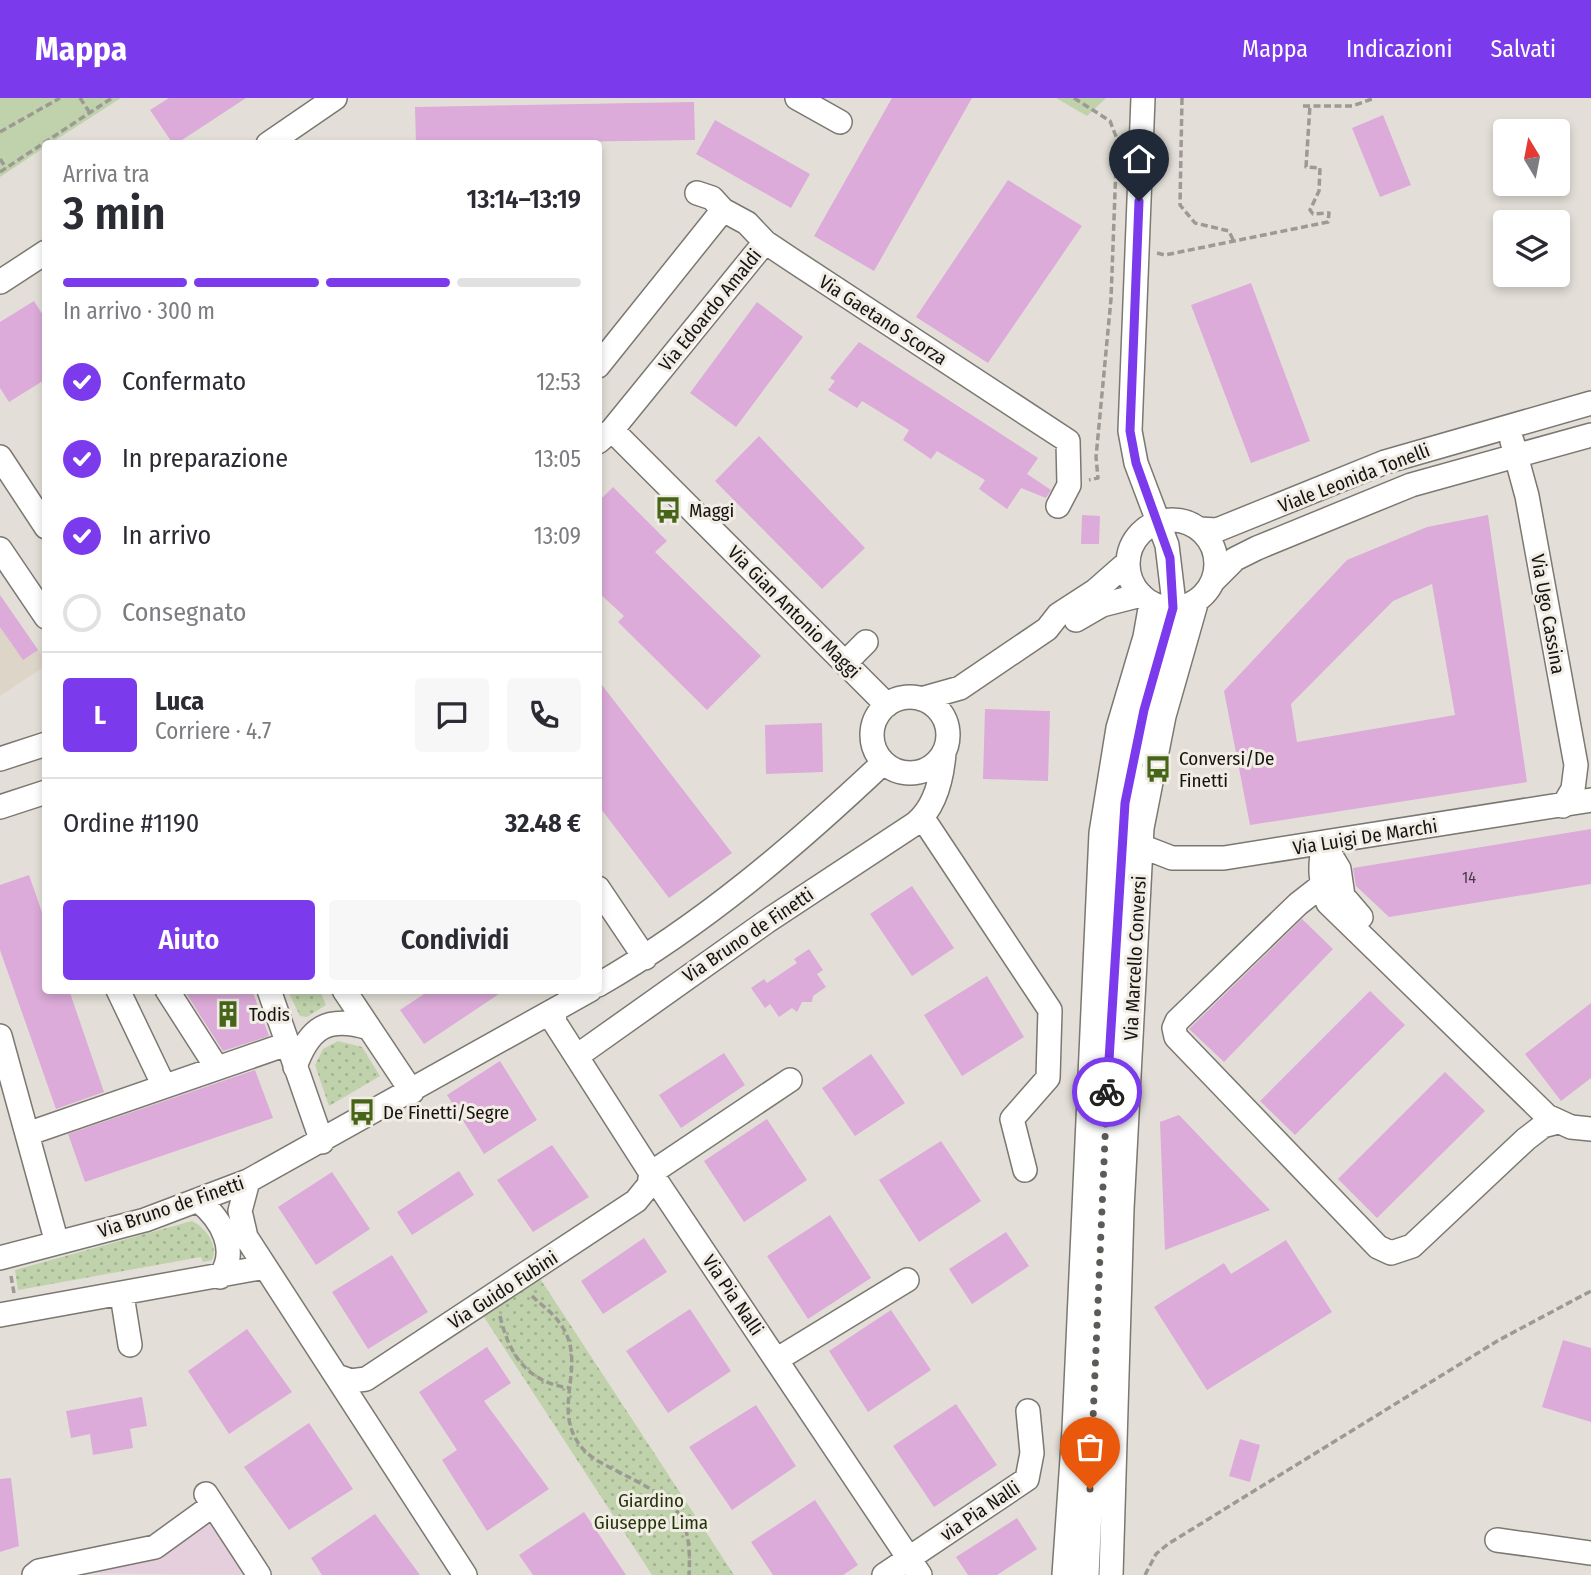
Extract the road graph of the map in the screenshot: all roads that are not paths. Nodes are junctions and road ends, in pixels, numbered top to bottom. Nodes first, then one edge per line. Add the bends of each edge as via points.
1 (335, 98) edge
2 (797, 98) edge
3 (1143, 98) edge
4 (840, 122) dead end
5 (274, 140) edge
6 (698, 193) dead end
7 (723, 210) junction
8 (765, 242) junction
9 (42, 255) edge
10 (0, 282) edge
11 (602, 361) edge
12 (1591, 403) edge
13 (1521, 422) junction
14 (1591, 435) edge
15 (605, 436) edge
16 (1514, 456) junction
17 (2, 466) edge
18 (1058, 506) dead end
19 (42, 521) edge
20 (1158, 522) junction
21 (1199, 529) junction
22 (0, 548) edge
23 (1128, 562) junction
24 (1213, 581) junction
25 (1197, 600) junction
26 (1155, 602) junction
27 (42, 611) edge
28 (1049, 627) junction
29 (866, 642) dead end
30 (846, 662) junction
31 (960, 688) junction
32 (921, 699) junction
33 (887, 705) junction
34 (944, 719) junction
35 (42, 745) edge
36 (944, 753) junction
37 (0, 759) edge
38 (883, 763) junction
39 (42, 793) edge
40 (1591, 800) edge
41 (1563, 806) junction
42 (0, 807) edge
43 (922, 817) junction
44 (1324, 844) junction
45 (1141, 846) junction
46 (1321, 886) junction
47 (602, 894) edge
48 (645, 958) junction
49 (602, 983) edge
50 (120, 994) edge
51 (170, 994) edge
52 (270, 994) edge
53 (347, 994) edge
54 (583, 994) edge
55 (554, 1011) junction
56 (369, 1028) junction
57 (0, 1036) edge
58 (287, 1044) junction
59 (577, 1055) junction
60 (295, 1067) junction
61 (218, 1068) junction
62 (790, 1080) dead end
63 (164, 1086) junction
64 (412, 1092) junction
65 (1558, 1122) junction
66 (1591, 1129) edge
67 (27, 1134) junction
68 (322, 1142) junction
69 (1026, 1170) dead end
70 (651, 1173) junction
71 (248, 1181) junction
72 (199, 1201) junction
73 (57, 1243) junction
74 (5, 1263) edge
75 (265, 1267) junction
76 (220, 1277) junction
77 (907, 1280) dead end
78 (122, 1296) junction
79 (0, 1315) edge
80 (130, 1345) dead end
81 (776, 1360) junction
82 (337, 1376) junction
83 (1028, 1411) dead end
84 (1497, 1540) dead end
85 (1591, 1553) edge
86 (915, 1567) edge
87 (34, 1575) edge
88 (259, 1575) edge
89 (465, 1575) edge
90 (884, 1575) edge
91 (1064, 1575) edge
92 (1087, 1575) edge
93 (1111, 1575) edge

1 - 5 street
2 - 4 street
3 - 20 street via 1129,416 1136,463
6 - 7 street, Via Edoardo Amaldi via 712,198
7 - 8 street, Via Edoardo Amaldi via 747,223
7 - 11 street
8 - 15 street, Via Edoardo Amaldi
8 - 18 street, Via Gaetano Scorza via 1068,440 1069,485
9 - 10 street
12 - 13 street, Viale Leonida Tonelli
13 - 16 street, Via Ugo Cassina via 1512,438
13 - 21 street, Viale Leonida Tonelli via 1385,462 1217,530
14 - 16 street, Viale Leonida Tonelli
15 - 30 street, Via Gian Antonio Maggi via 665,486
16 - 24 street, Viale Leonida Tonelli via 1411,485 1268,543 1234,559
16 - 41 street, Via Ugo Cassina via 1527,496 1576,765 1573,789
17 - 19 street
20 - 21 street via 1181,521
20 - 23 street via 1136,537
20 - 26 street via 1170,558
21 - 24 street via 1214,552
22 - 27 street
23 - 26 street via 1133,586
23 - 28 street, Via Bruno de Finetti via 1058,615
24 - 25 street, Viale Leonida Tonelli
25 - 26 street, Via Bruno de Finetti
25 - 45 street, Via Marcello Conversi via 1159,736
26 - 28 street, Via Bruno de Finetti via 1102,605 1071,623
26 - 91 street via 1118,728 1101,833
26 - 92 street, Via Marcello Conversi via 1121,838
28 - 31 street, Via Bruno de Finetti
29 - 30 street
30 - 33 street, Via Gian Antonio Maggi
31 - 32 street, Via Bruno de Finetti
31 - 34 street, Via Bruno de Finetti
32 - 33 street, Via Bruno de Finetti via 903,698
32 - 34 street via 935,706
33 - 38 street via 872,733
34 - 36 street, Via Bruno de Finetti
35 - 37 street
36 - 38 street via 916,773
36 - 43 street, Via Bruno de Finetti via 940,783
38 - 48 street, Via Bruno de Finetti via 735,894
39 - 42 street
40 - 41 street, Via Luigi De Marchi
41 - 44 street, Via Luigi De Marchi
43 - 59 street, Via Bruno de Finetti
43 - 69 street via 1050,1010 1048,1078 1012,1119
44 - 45 street, Via Luigi De Marchi via 1224,858 1172,858
44 - 46 street
44 - 65 street via 1339,869 1343,896 1356,912
45 - 93 street, Via Marcello Conversi via 1120,1264
46 - 65 street via 1328,903
46 - 65 street via 1174,1028 1176,1037 1378,1247 1391,1253 1412,1247 1526,1139 1543,1126
47 - 48 street
48 - 49 street, Via Bruno de Finetti
50 - 63 street
51 - 61 street
52 - 58 street
53 - 56 street
54 - 55 street, Via Bruno de Finetti
55 - 59 street, Via Pia Nalli via 555,1023
55 - 64 street, Via Bruno de Finetti
56 - 60 street via 343,1022 321,1027 307,1041
56 - 64 street
57 - 67 street
58 - 60 street
58 - 61 street
59 - 70 street, Via Pia Nalli
60 - 68 street
61 - 63 street
62 - 70 street
63 - 67 street
64 - 68 street, Via Bruno de Finetti
65 - 66 street
67 - 73 street
68 - 71 street, Via Bruno de Finetti
70 - 81 street, Via Pia Nalli
70 - 82 street, Via Guido Fubini via 649,1185 636,1201 476,1309 366,1379 351,1381
71 - 72 street, Via Bruno de Finetti
71 - 75 street via 240,1219
72 - 73 street, Via Bruno de Finetti
72 - 76 street via 216,1218 226,1240 228,1262
73 - 74 street, Via Bruno de Finetti
75 - 76 street
75 - 82 street
76 - 78 street
77 - 81 street
78 - 79 street
78 - 80 street
81 - 86 street, Via Pia Nalli
82 - 89 street
83 - 86 street, via Pia Nalli via 1032,1452 1027,1479
84 - 85 street
86 - 90 street
87 - 88 street via 155,1546 210,1499

